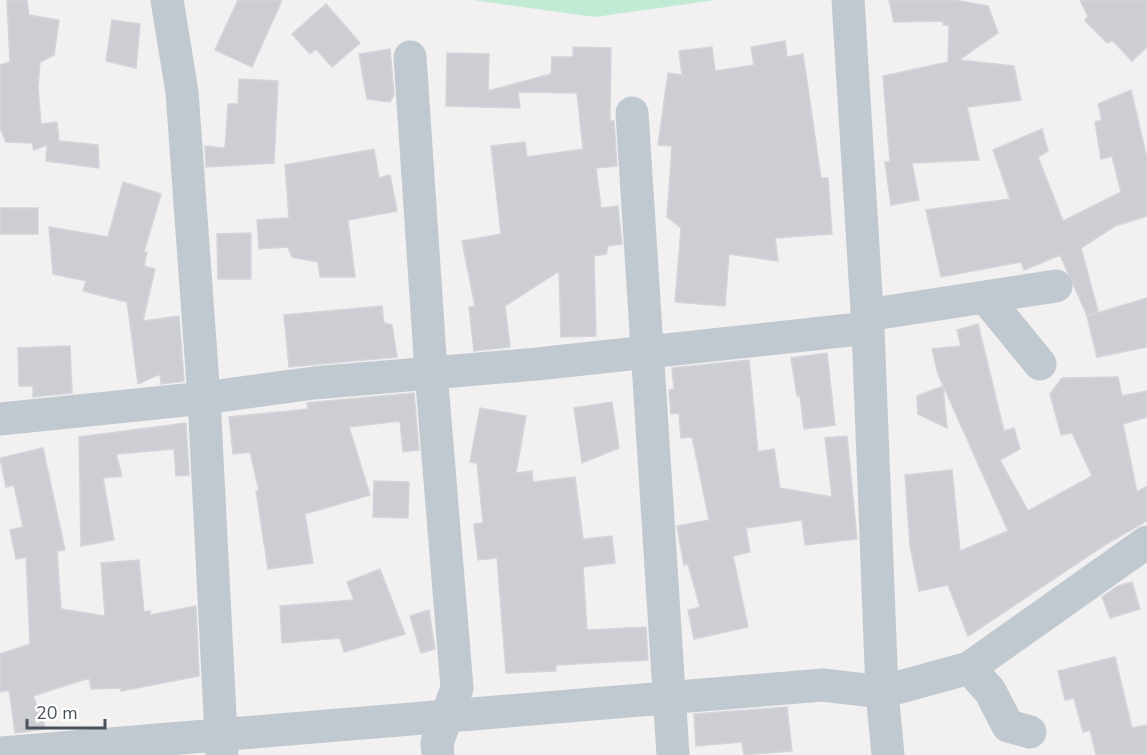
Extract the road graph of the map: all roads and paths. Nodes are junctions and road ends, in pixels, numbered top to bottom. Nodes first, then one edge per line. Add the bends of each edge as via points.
1 (167, 0) edge
2 (848, 0) edge
3 (410, 57) dead end
4 (632, 113) dead end
5 (1056, 286) dead end
6 (986, 298) junction
7 (868, 321) junction
8 (646, 351) junction
9 (1040, 364) dead end
10 (431, 371) junction
11 (204, 398) junction
12 (0, 419) edge
13 (1147, 542) edge
14 (969, 668) junction
15 (882, 692) junction
16 (669, 699) junction
17 (446, 717) junction
18 (1030, 732) dead end
19 (222, 744) edge
20 (0, 753) edge
21 (438, 755) edge
22 (673, 755) edge
23 (888, 755) edge

1 - 11 street via 182,92
2 - 7 street
3 - 10 street
4 - 8 street
5 - 6 street
6 - 7 street
6 - 9 street
7 - 8 street
7 - 15 street
8 - 10 street
8 - 16 street
10 - 11 street
10 - 17 street via 457,688
11 - 12 street
11 - 19 street
13 - 14 street
14 - 15 street
14 - 18 street via 990,691 1008,726
15 - 16 street via 823,685
15 - 23 street
16 - 17 street
16 - 22 street
17 - 19 street
17 - 21 street via 437,743
19 - 20 street

